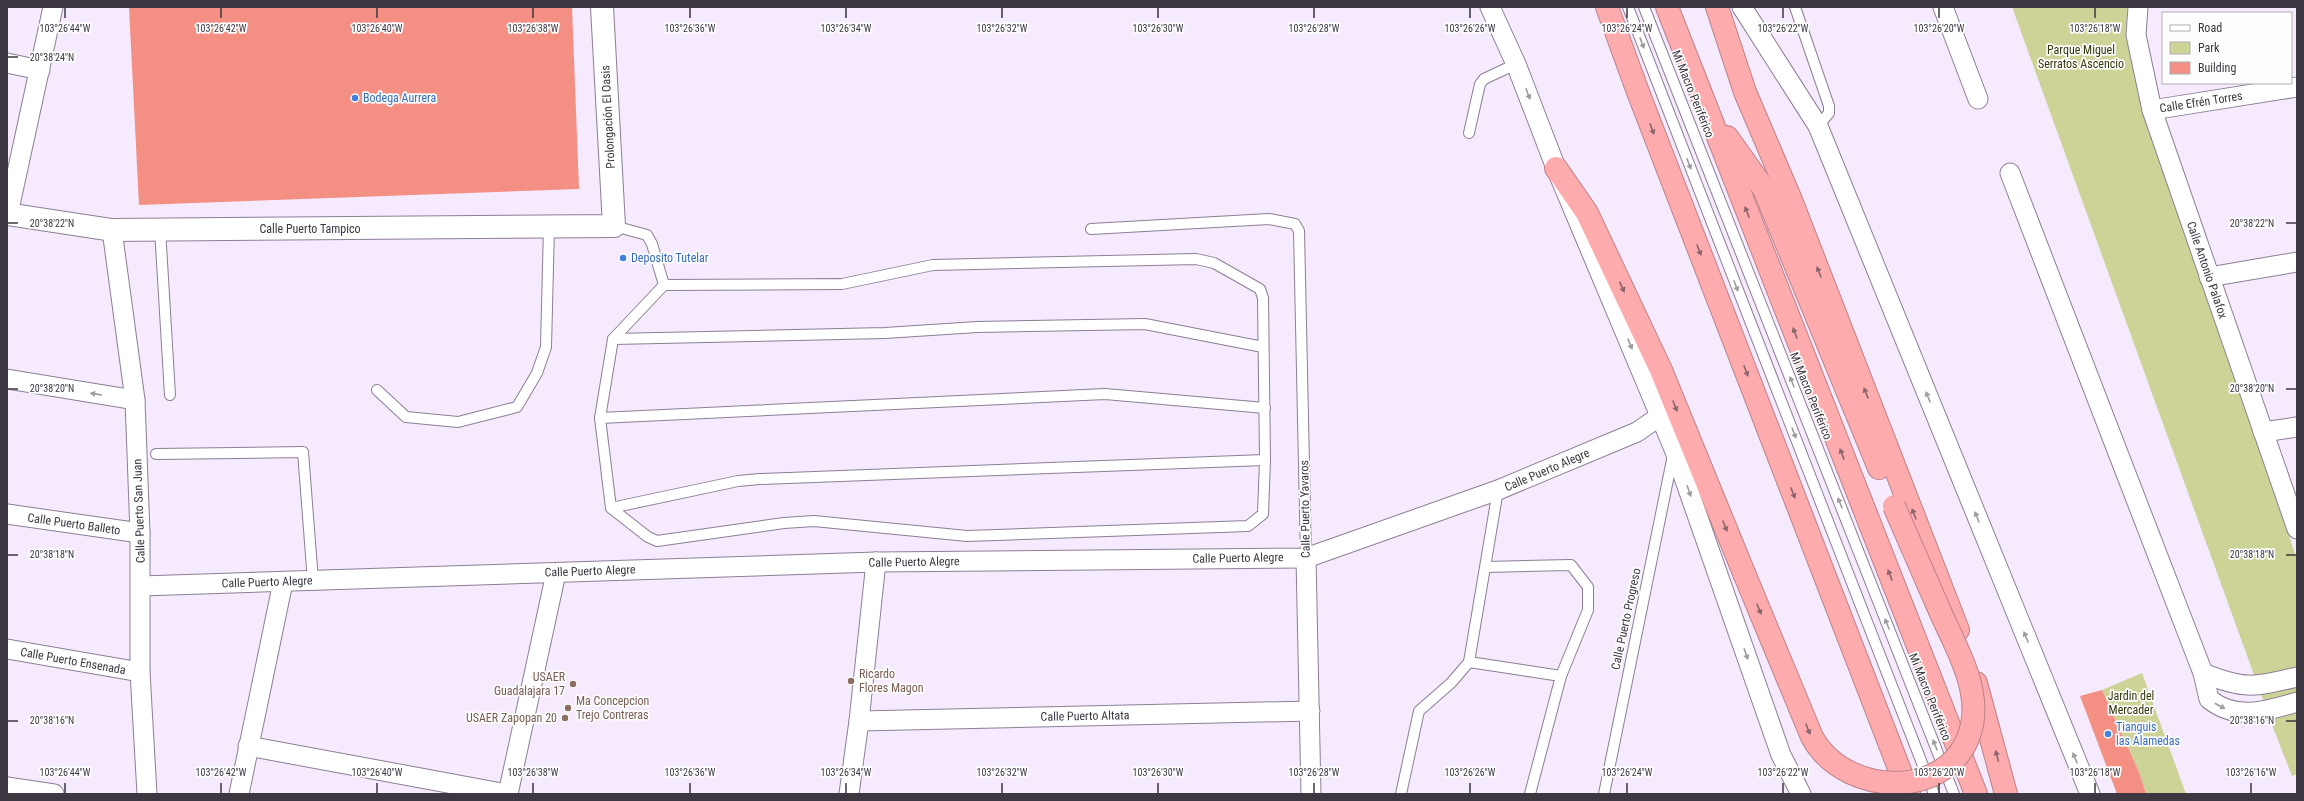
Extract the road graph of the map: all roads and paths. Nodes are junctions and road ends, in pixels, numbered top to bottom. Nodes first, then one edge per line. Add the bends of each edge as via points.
1 (54, 7) edge
2 (602, 7) edge
3 (1490, 7) edge
4 (1591, 7) edge
5 (1607, 7) edge
6 (1628, 7) edge
7 (1644, 7) edge
8 (1667, 7) edge
9 (1717, 7) edge
10 (1742, 7) edge
11 (1795, 7) edge
12 (1943, 7) edge
13 (2138, 7) edge
14 (7, 63) edge
15 (1516, 64) junction
16 (40, 70) junction
17 (2297, 86) edge
18 (1638, 92) junction
19 (1745, 92) junction
20 (1978, 99) dead end
21 (1707, 109) junction
22 (2152, 110) junction
23 (1818, 126) junction
24 (1469, 133) dead end
25 (1556, 168) junction
26 (2010, 173) dead end
27 (1764, 190) junction
28 (7, 214) edge
29 (614, 226) junction
30 (549, 227) junction
31 (1091, 229) dead end
32 (112, 230) junction
33 (160, 230) junction
34 (2297, 262) edge
35 (2209, 277) junction
36 (664, 285) junction
37 (613, 339) junction
38 (1263, 347) junction
39 (7, 379) edge
40 (378, 390) dead end
41 (170, 395) dead end
42 (135, 400) junction
43 (1265, 408) junction
44 (1660, 416) junction
45 (600, 418) junction
46 (2297, 427) edge
47 (2263, 432) junction
48 (1674, 449) junction
49 (156, 454) dead end
50 (1265, 460) junction
51 (1498, 490) junction
52 (611, 508) junction
53 (7, 514) edge
54 (2297, 529) edge
55 (140, 533) junction
56 (1306, 558) junction
57 (876, 562) junction
58 (1486, 567) junction
59 (556, 573) junction
60 (313, 581) junction
61 (283, 582) junction
62 (140, 586) junction
63 (7, 649) edge
64 (1470, 662) junction
65 (140, 672) junction
66 (2203, 673) junction
67 (1561, 676) junction
68 (2297, 677) edge
69 (2297, 702) edge
70 (1310, 711) junction
71 (859, 721) junction
72 (248, 746) junction
73 (7, 787) edge
74 (54, 794) edge
75 (147, 794) edge
76 (239, 794) edge
77 (507, 794) edge
78 (849, 794) edge
79 (1311, 794) edge
80 (1401, 794) edge
81 (1530, 794) edge
82 (1604, 794) edge
83 (1801, 794) edge
84 (1909, 794) edge
85 (1934, 794) edge
86 (1954, 794) edge
87 (1976, 794) edge
88 (2006, 794) edge
89 (2090, 794) edge

1 - 16 street
2 - 29 street, Prolongación El Oasis
3 - 15 street
4 - 18 highway
5 - 18 highway
6 -> 85 lane
86 -> 7 lane, Mi Macro Periférico
8 - 21 highway
9 - 19 highway
10 - 23 street
11 - 23 lane via 1829,106 1829,113
12 - 20 street
13 - 22 street, Calle Antonio Palafox via 2136,34
14 - 16 street
15 - 24 lane via 1484,79 1480,84
15 -> 25 street
16 - 28 street
17 - 22 street, Calle Efrén Torres
18 -> 84 highway
19 - 27 highway
88 -> 19 highway via 1983,707 1937,572 1791,200
21 - 27 highway
87 -> 21 highway
22 - 35 street, Calle Antonio Palafox
89 -> 23 street
25 -> 27 highway, bridge via 1587,213 1657,363 1812,737 1825,761 1846,780 1872,790 1900,792 1927,784 1950,768 1966,745 1971,731 1973,703 1964,666 1894,506
25 -> 44 street
26 - 66 street
28 - 32 street, Calle Puerto Tampico
29 - 30 street, Calle Puerto Tampico
29 - 36 lane via 647,235
30 - 33 street, Calle Puerto Tampico
30 - 40 lane via 546,347 537,372 517,407 458,422 406,417
31 - 56 lane, Calle Puerto Yavaros via 1269,219 1295,224 1299,231
32 - 33 street, Calle Puerto Tampico
32 - 42 street, Calle Puerto San Juan
33 - 41 lane
34 - 35 street
35 - 47 street, Calle Antonio Palafox
36 - 37 lane
36 - 38 lane via 842,284 933,265 1196,259 1214,263 1260,289 1263,298
37 - 38 lane via 1144,324
37 - 45 lane
38 - 43 lane
42 -> 39 street
42 - 55 street, Calle Puerto San Juan
43 - 45 lane via 1105,394
43 - 50 lane
44 - 48 street
44 - 51 street, Calle Puerto Alegre via 1637,432
45 - 52 lane
46 - 47 street
47 - 54 street, Calle Antonio Palafox
48 - 82 lane, Calle Puerto Progreso
48 -> 83 street via 1781,755
49 - 60 lane via 303,452
50 - 52 lane via 760,479 738,481
50 - 52 lane via 1263,514 1248,526 967,536 814,521 657,541
51 - 56 street, Calle Puerto Alegre
51 - 58 lane
53 - 55 street, Calle Puerto Balleto
55 - 62 street, Calle Puerto San Juan
56 - 57 street, Calle Puerto Alegre
56 - 70 street, Calle Puerto Yavaros
57 - 59 street, Calle Puerto Alegre
57 - 71 street
58 - 64 lane
58 - 67 lane via 1571,565 1588,587 1588,610
59 - 60 street, Calle Puerto Alegre
59 - 77 street
60 - 61 street, Calle Puerto Alegre
61 - 62 street, Calle Puerto Alegre
61 - 72 street
62 - 65 street, Calle Puerto San Juan
63 - 65 street, Calle Puerto Ensenada
64 - 67 lane
64 - 80 lane via 1419,711
65 - 75 street, Calle Puerto San Juan
66 - 68 street via 2244,686
66 -> 69 street via 2209,699 2235,712 2269,711
67 - 81 lane
70 - 71 street, Calle Puerto Altata
70 - 79 street, Calle Puerto Yavaros
71 - 78 street
72 - 76 street
72 - 77 street
73 - 74 street

